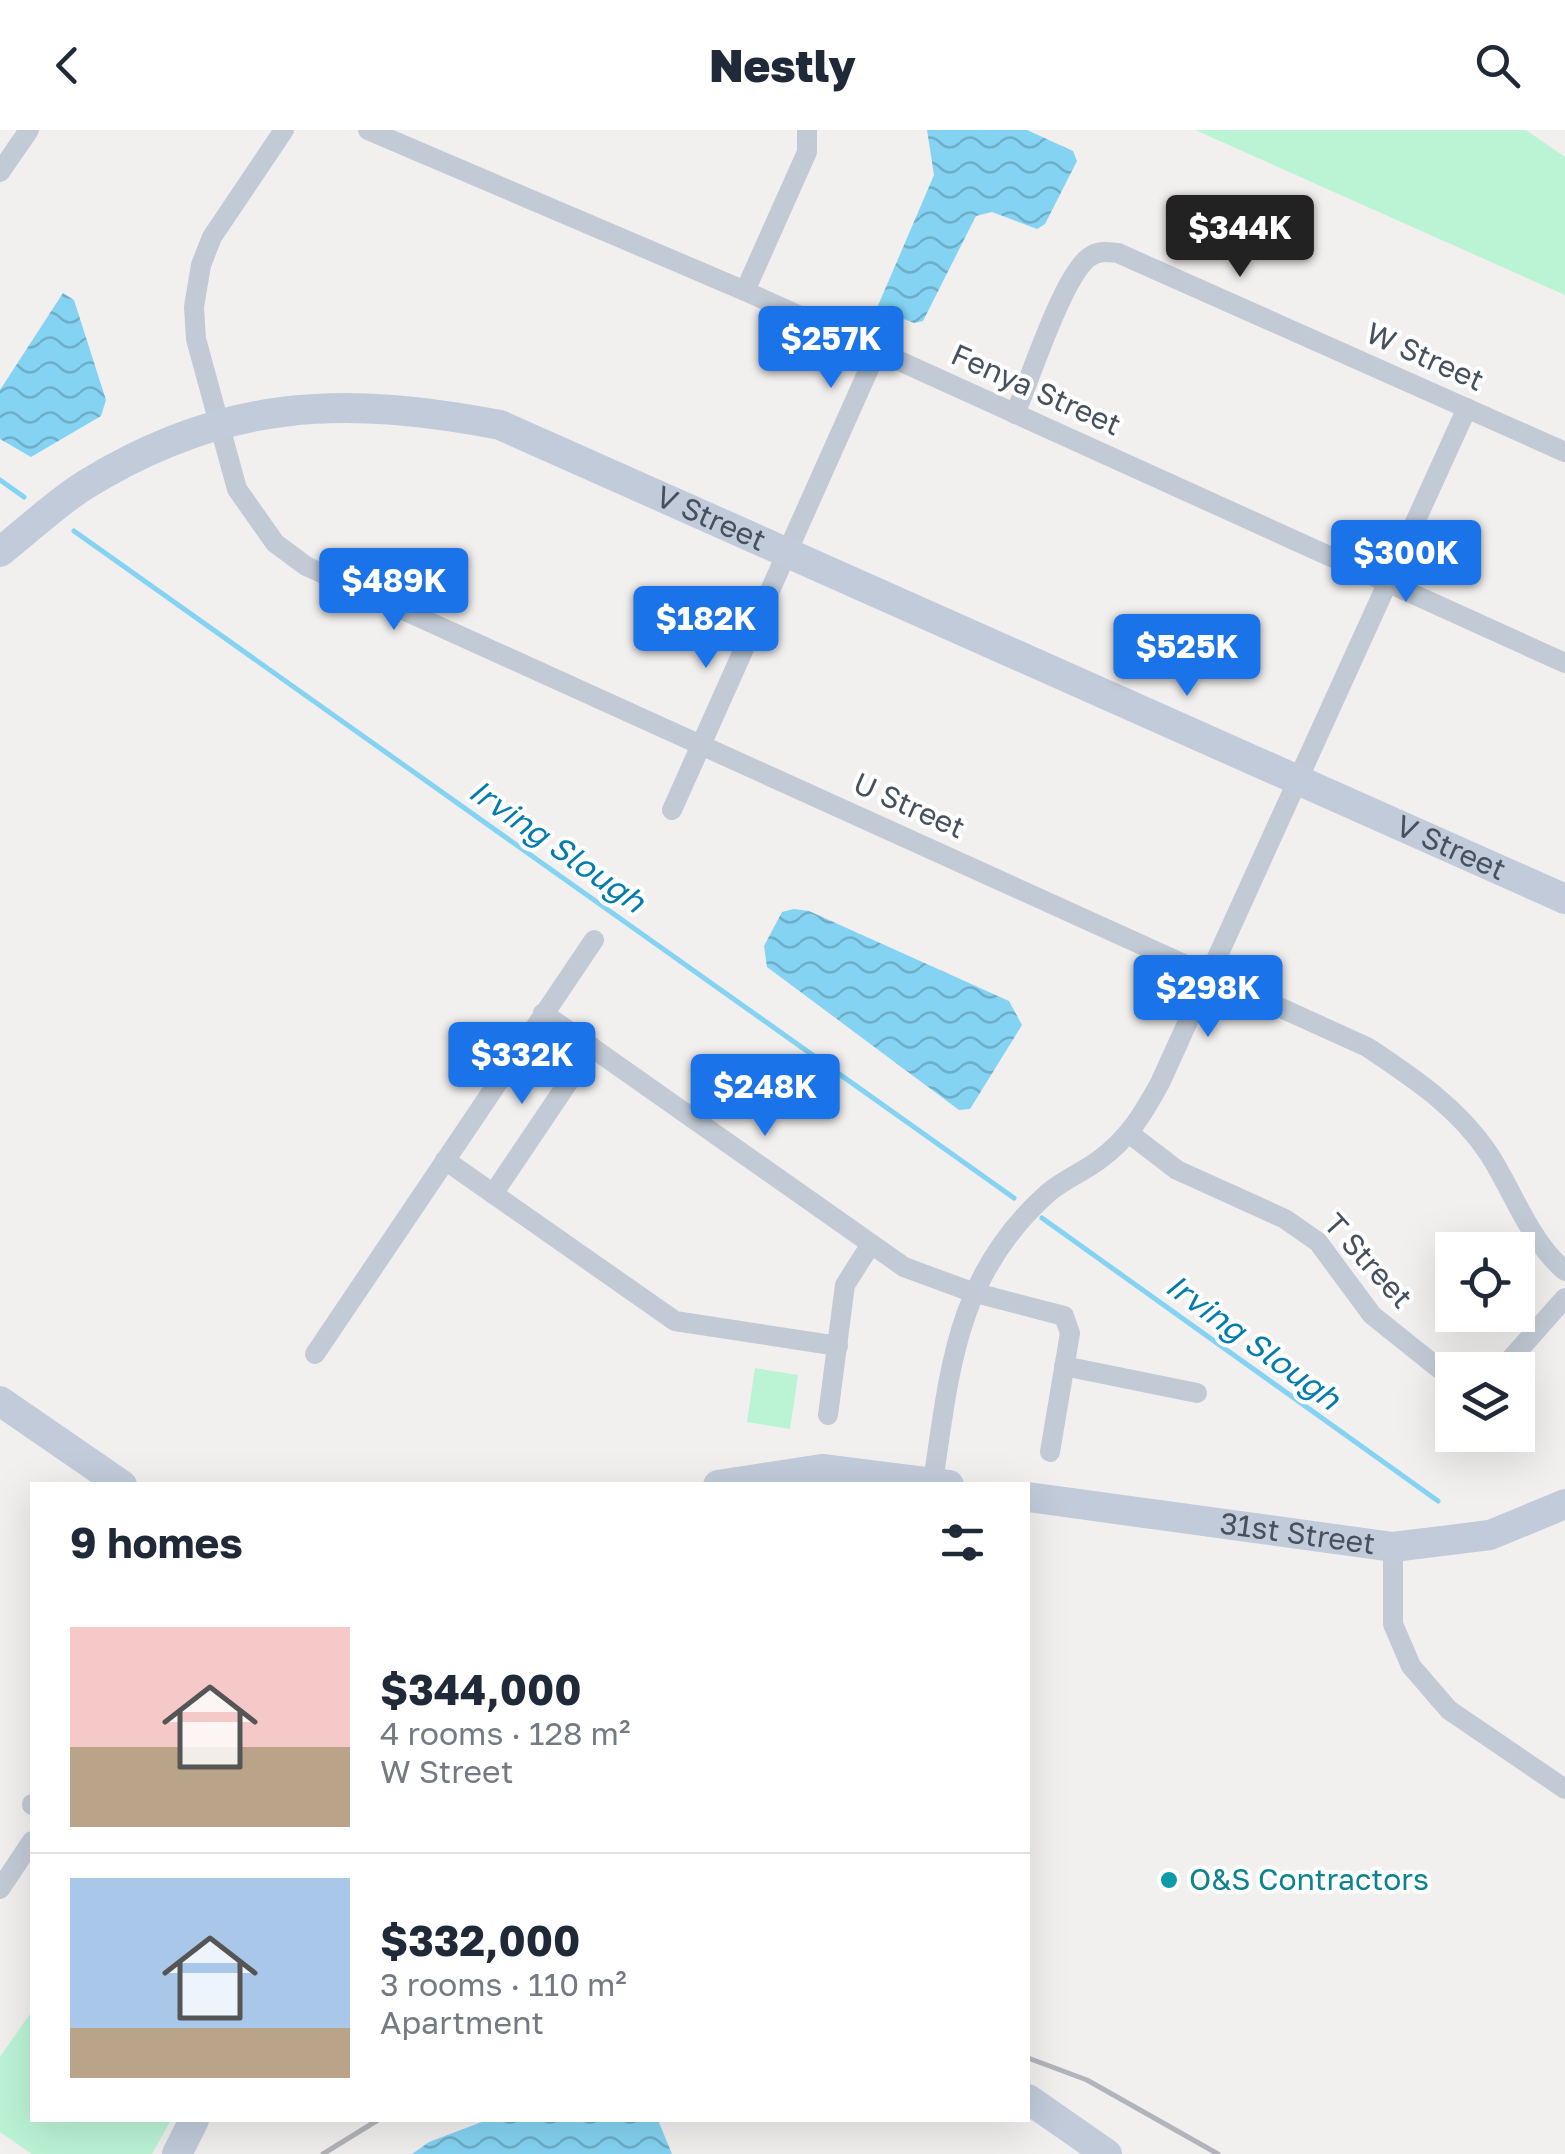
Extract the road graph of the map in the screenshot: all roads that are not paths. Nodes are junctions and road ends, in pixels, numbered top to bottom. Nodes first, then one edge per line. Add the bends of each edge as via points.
1 (29, 130) edge
2 (284, 130) edge
3 (368, 130) edge
4 (807, 130) edge
5 (0, 172) edge
6 (745, 291) junction
7 (877, 350) junction
8 (1467, 408) junction
9 (1016, 414) junction
10 (218, 425) junction
11 (1565, 452) edge
12 (786, 552) junction
13 (4, 553) edge
14 (1389, 583) junction
15 (1565, 663) edge
16 (700, 745) junction
17 (1300, 782) junction
18 (672, 810) dead end
19 (1565, 899) edge
20 (594, 940) dead end
21 (1211, 976) junction
22 (543, 1013) junction
23 (592, 1047) junction
24 (1130, 1134) junction
25 (445, 1160) junction
26 (493, 1194) junction
27 (871, 1244) junction
28 (1565, 1271) edge
29 (972, 1292) junction
30 (1565, 1298) edge
31 (838, 1346) junction
32 (1517, 1352) edge
33 (316, 1354) dead end
34 (1435, 1365) edge
35 (1064, 1366) junction
36 (1197, 1393) dead end
37 (0, 1402) edge
38 (828, 1415) dead end
39 (1050, 1452) dead end
40 (118, 1482) edge
41 (738, 1482) edge
42 (925, 1482) edge
43 (941, 1482) edge
44 (1030, 1497) edge
45 (1565, 1504) edge
46 (1393, 1547) junction
47 (1565, 1789) edge
48 (30, 1844) edge
49 (0, 1889) edge
50 (1030, 2100) edge
51 (193, 2122) edge
52 (177, 2154) edge
53 (1108, 2154) edge

1 - 5 street
2 - 10 street, U Street via 224,217 197,280 196,339
3 - 6 street, Fenya Street
4 - 6 street via 806,152
6 - 7 street, Fenya Street
7 - 9 street, Fenya Street
7 - 12 street
8 - 9 street, W Street via 1118,253 1102,252 1086,259 1064,296
8 - 11 street, W Street
8 - 14 street
9 - 14 street, Fenya Street
10 - 12 street, V Street via 310,407 355,406 412,408 500,426
10 - 13 street, V Street via 96,479
10 - 16 street, U Street via 243,502 275,543 306,566
12 - 16 street
12 - 17 street, V Street
14 - 15 street, Fenya Street
14 - 17 street
16 - 18 street
16 - 21 street, U Street
17 - 19 street, V Street
17 - 21 street
20 - 22 street
21 - 24 street
21 - 28 street, U Street via 1366,1047 1442,1100 1478,1140
22 - 23 street
22 - 25 street
23 - 26 street
23 - 27 street
24 - 29 street via 1027,1213
24 - 34 street, T Street via 1177,1170 1318,1242 1372,1315
25 - 26 street
25 - 33 street
26 - 31 street via 675,1321
27 - 29 street via 904,1267
27 - 31 street via 845,1285
29 - 35 street via 1064,1316 1070,1333
29 - 43 street via 953,1353
30 - 32 street
31 - 38 street
35 - 36 street
35 - 39 street
37 - 40 street
41 - 42 street via 822,1469
44 - 46 street, 31st Street
45 - 46 street, 31st Street via 1490,1535
46 - 47 street via 1393,1624 1411,1666 1449,1710
48 - 49 street
50 - 53 street
51 - 52 street

